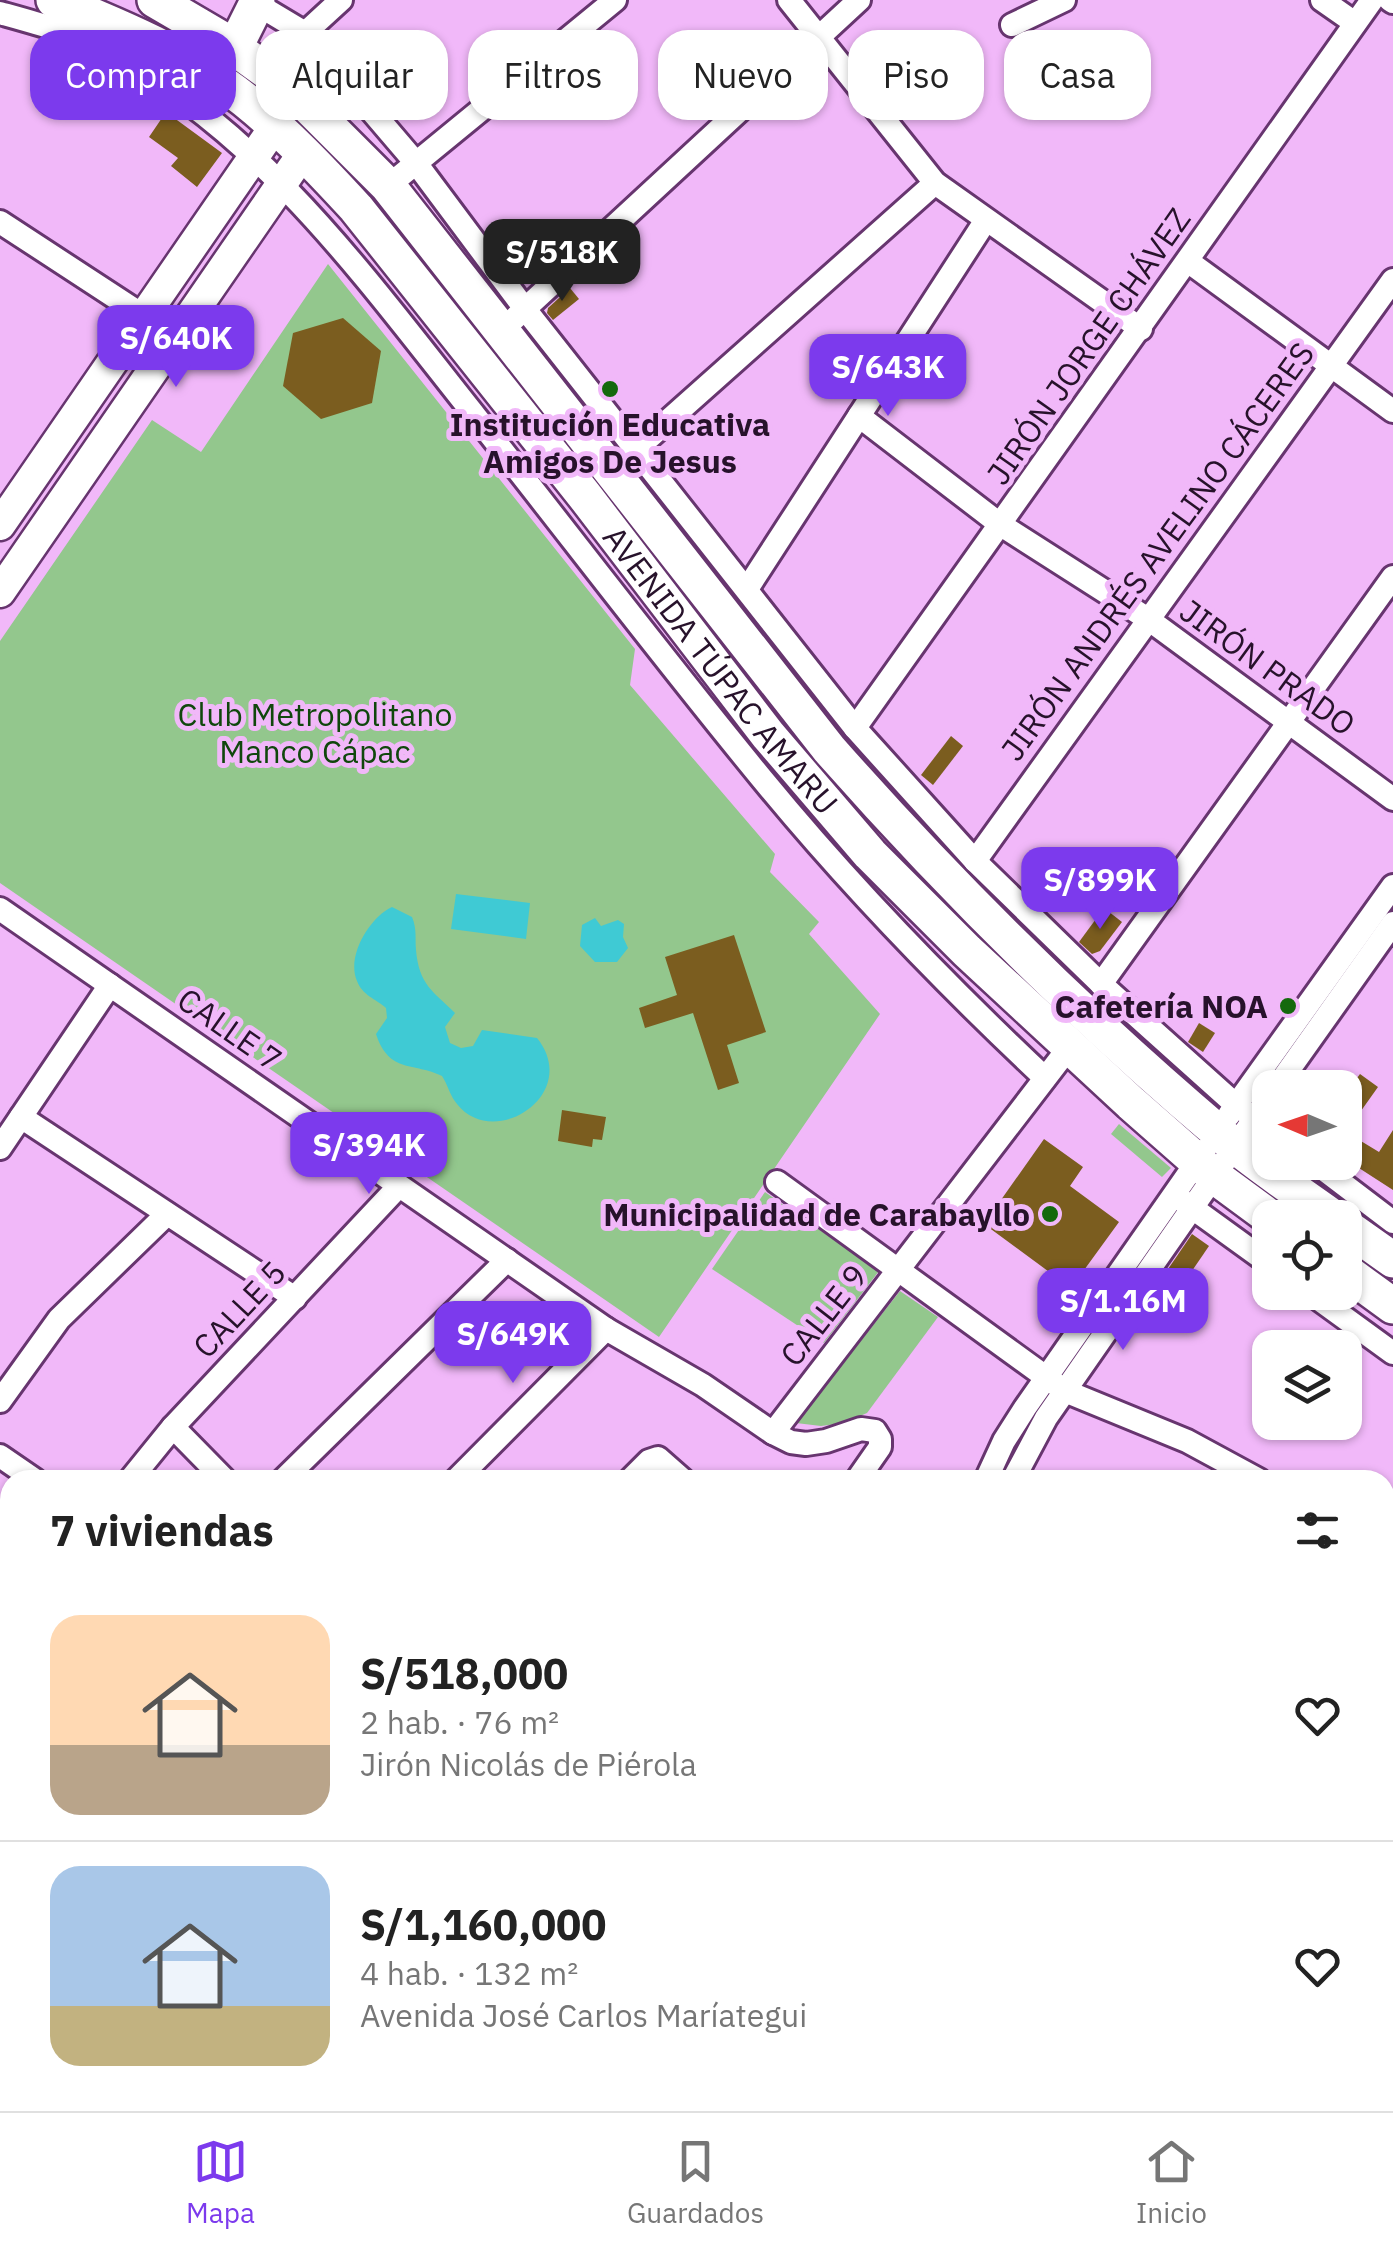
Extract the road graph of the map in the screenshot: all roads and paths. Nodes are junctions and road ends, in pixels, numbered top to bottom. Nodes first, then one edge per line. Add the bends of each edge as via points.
1 (54, 0) edge
2 (154, 0) edge
3 (342, 0) edge
4 (615, 0) edge
5 (789, 0) edge
6 (859, 0) edge
7 (1064, 0) edge
8 (1322, 0) edge
9 (1372, 0) edge
10 (253, 2) edge
11 (0, 13) edge
12 (1355, 23) junction
13 (1012, 26) dead end
14 (206, 30) edge
15 (299, 30) edge
16 (307, 30) edge
17 (812, 30) edge
18 (827, 30) edge
19 (236, 44) edge
20 (828, 50) edge
21 (277, 120) edge
22 (322, 120) edge
23 (379, 120) edge
24 (730, 120) edge
25 (275, 126) junction
26 (303, 153) junction
27 (254, 156) junction
28 (416, 163) junction
29 (935, 183) junction
30 (282, 184) junction
31 (388, 186) junction
32 (986, 220) junction
33 (3, 230) edge
34 (1188, 262) junction
35 (1393, 280) edge
36 (144, 316) junction
37 (513, 321) junction
38 (1141, 329) junction
39 (176, 337) junction
40 (1331, 366) junction
41 (1393, 411) edge
42 (859, 416) junction
43 (624, 461) junction
44 (0, 525) edge
45 (1000, 525) junction
46 (1393, 577) edge
47 (0, 592) edge
48 (733, 600) junction
49 (1148, 619) junction
50 (675, 641) junction
51 (1288, 722) junction
52 (855, 728) junction
53 (1393, 800) edge
54 (976, 861) junction
55 (1393, 886) edge
56 (0, 909) edge
57 (1393, 923) edge
58 (1100, 984) junction
59 (110, 985) junction
60 (1070, 1046) junction
61 (1289, 1070) edge
62 (1045, 1078) junction
63 (20, 1118) junction
64 (1243, 1126) edge
65 (0, 1148) edge
66 (1206, 1168) junction
67 (1338, 1180) edge
68 (777, 1182) dead end
69 (399, 1186) junction
70 (1316, 1200) edge
71 (1183, 1201) junction
72 (1252, 1203) edge
73 (167, 1214) junction
74 (1393, 1221) edge
75 (1362, 1238) edge
76 (1252, 1251) edge
77 (506, 1260) junction
78 (1393, 1260) edge
79 (900, 1270) junction
80 (1362, 1284) edge
81 (294, 1298) junction
82 (1393, 1306) edge
83 (1334, 1310) edge
84 (606, 1330) junction
85 (1393, 1353) edge
86 (1056, 1384) junction
87 (0, 1401) edge
88 (173, 1427) junction
89 (773, 1433) junction
90 (138, 1470) edge
91 (216, 1470) edge
92 (292, 1470) edge
93 (466, 1470) edge
94 (641, 1470) edge
95 (674, 1470) edge
96 (865, 1470) edge
97 (991, 1470) edge
98 (1018, 1470) edge
99 (1242, 1470) edge

1 - 25 highway, AVENIDA TÚPAC AMARU via 166,50
2 - 14 highway, AVENIDA TÚPAC AMARU
3 - 16 street
4 - 28 street
5 - 17 street
6 - 18 street
7 - 13 street
8 - 12 street
9 - 12 street, JIRÓN JORGE CHÁVEZ
10 - 15 street, AVENIDA TÚPAC AMARU
10 - 19 highway
11 - 27 street via 106,50
12 - 34 street, JIRÓN JORGE CHÁVEZ
20 - 29 street
21 - 25 main road
22 - 31 highway, AVENIDA TÚPAC AMARU
23 - 28 street, AVENIDA TÚPAC AMARU
24 - 37 street
25 - 26 highway, AVENIDA TÚPAC AMARU
25 - 27 main road
26 - 30 main road
26 - 50 highway, AVENIDA TÚPAC AMARU via 356,208
27 - 30 street
27 - 36 main road
28 - 31 street
28 - 37 street, AVENIDA TÚPAC AMARU
29 - 32 street
29 - 43 street
30 - 39 main road
30 - 50 street
31 - 37 highway, AVENIDA TÚPAC AMARU
32 - 38 street
32 - 42 street
33 - 36 street
34 - 38 street, JIRÓN JORGE CHÁVEZ
34 - 40 street
35 - 40 street, JIRÓN ANDRÉS AVELINO CÁCERES
36 - 39 street
36 - 44 main road
37 - 43 highway, AVENIDA TÚPAC AMARU
38 - 45 street, JIRÓN JORGE CHÁVEZ
39 - 47 main road
40 - 41 street
40 - 49 street, JIRÓN ANDRÉS AVELINO CÁCERES
42 - 45 street, JIRÓN PRADO
42 - 48 street
43 - 48 highway, AVENIDA TÚPAC AMARU
45 - 49 street, JIRÓN PRADO
45 - 52 street, JIRÓN JORGE CHÁVEZ
46 - 51 street
48 - 50 highway
48 - 52 street, AVENIDA TÚPAC AMARU
48 - 64 highway, AVENIDA TÚPAC AMARU via 829,749 891,819 1083,1008
49 - 51 street, JIRÓN PRADO
49 - 54 street, JIRÓN ANDRÉS AVELINO CÁCERES
50 - 60 highway, AVENIDA TÚPAC AMARU via 768,735 870,854
50 - 62 street via 764,782 899,935
51 - 53 street, JIRÓN PRADO
51 - 58 street
52 - 54 street, AVENIDA TÚPAC AMARU
54 - 58 street, AVENIDA TÚPAC AMARU
55 - 64 street
56 - 59 street, CALLE 7
57 - 61 street
58 - 64 street, AVENIDA TÚPAC AMARU
59 - 63 street
59 - 69 street, CALLE 7
60 - 62 street, CALLE 9
60 - 66 highway, AVENIDA TÚPAC AMARU
62 - 79 street, CALLE 9
63 - 65 street
63 - 73 street
64 - 66 street
64 - 70 highway, AVENIDA TÚPAC AMARU
66 - 71 street
66 - 72 highway, AVENIDA TÚPAC AMARU
67 - 74 street
68 - 79 street
69 - 77 street, CALLE 7
69 - 81 street, CALLE 5
71 - 76 street
71 - 86 street
73 - 81 street
73 - 87 street via 59,1319
75 - 78 highway
77 - 84 street, CALLE 7
77 - 92 street
79 - 86 street
79 - 89 street, CALLE 9
80 - 82 highway
81 - 88 street, CALLE 5
83 - 85 street
84 - 89 street, CALLE 7
84 - 93 street
86 - 97 street via 1004,1441
86 - 98 street
86 - 99 street
88 - 90 street, CALLE 5
88 - 91 street
89 - 96 street via 806,1444 875,1431 880,1447
94 - 95 street via 658,1458

